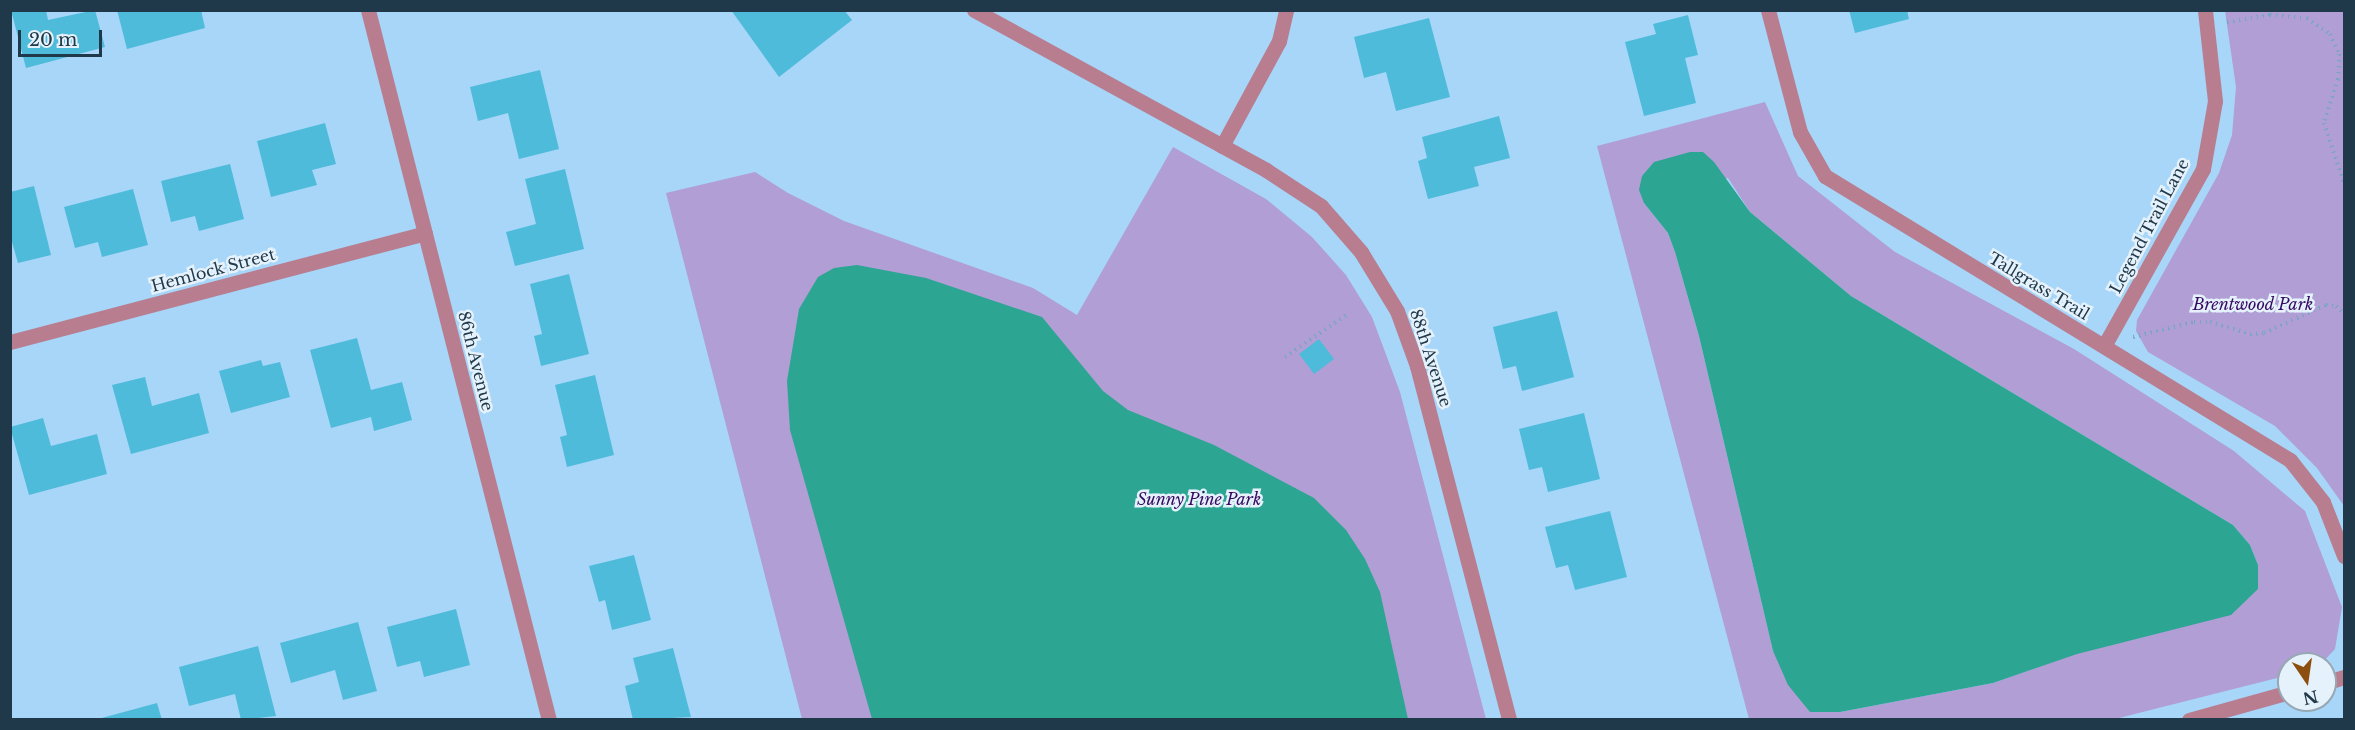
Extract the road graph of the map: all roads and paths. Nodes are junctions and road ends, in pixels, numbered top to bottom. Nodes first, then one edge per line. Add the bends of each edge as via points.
1 (368, 10) edge
2 (974, 10) edge
3 (1286, 10) edge
4 (1768, 10) edge
5 (2206, 17) edge
6 (1222, 146) junction
7 (2344, 183) edge
8 (425, 233) junction
9 (2344, 314) edge
10 (1346, 315) dead end
11 (10, 342) edge
12 (2104, 346) junction
13 (1285, 357) dead end
14 (2344, 556) edge
15 (2277, 695) edge
16 (549, 720) edge
17 (1509, 720) edge
18 (2189, 720) edge

1 - 8 street, 86th Avenue
2 - 6 street, 88th Avenue
3 - 6 street via 1279,40
4 - 12 street, Tallgrass Trail via 1800,132 1825,176
5 - 7 path via 2307,18 2330,34 2336,45 2339,69 2324,123
5 - 12 street, Legend Trail Lane via 2215,101 2203,169
6 - 17 street, 88th Avenue via 1321,206 1362,252 1397,311 1417,366
8 - 11 street, Hemlock Street
8 - 16 street, 86th Avenue
9 - 12 path via 2336,306 2316,307 2278,330 2250,334 2211,322 2194,322
10 - 13 path
12 - 14 street, Tallgrass Trail via 2290,460 2323,502
15 - 18 street

